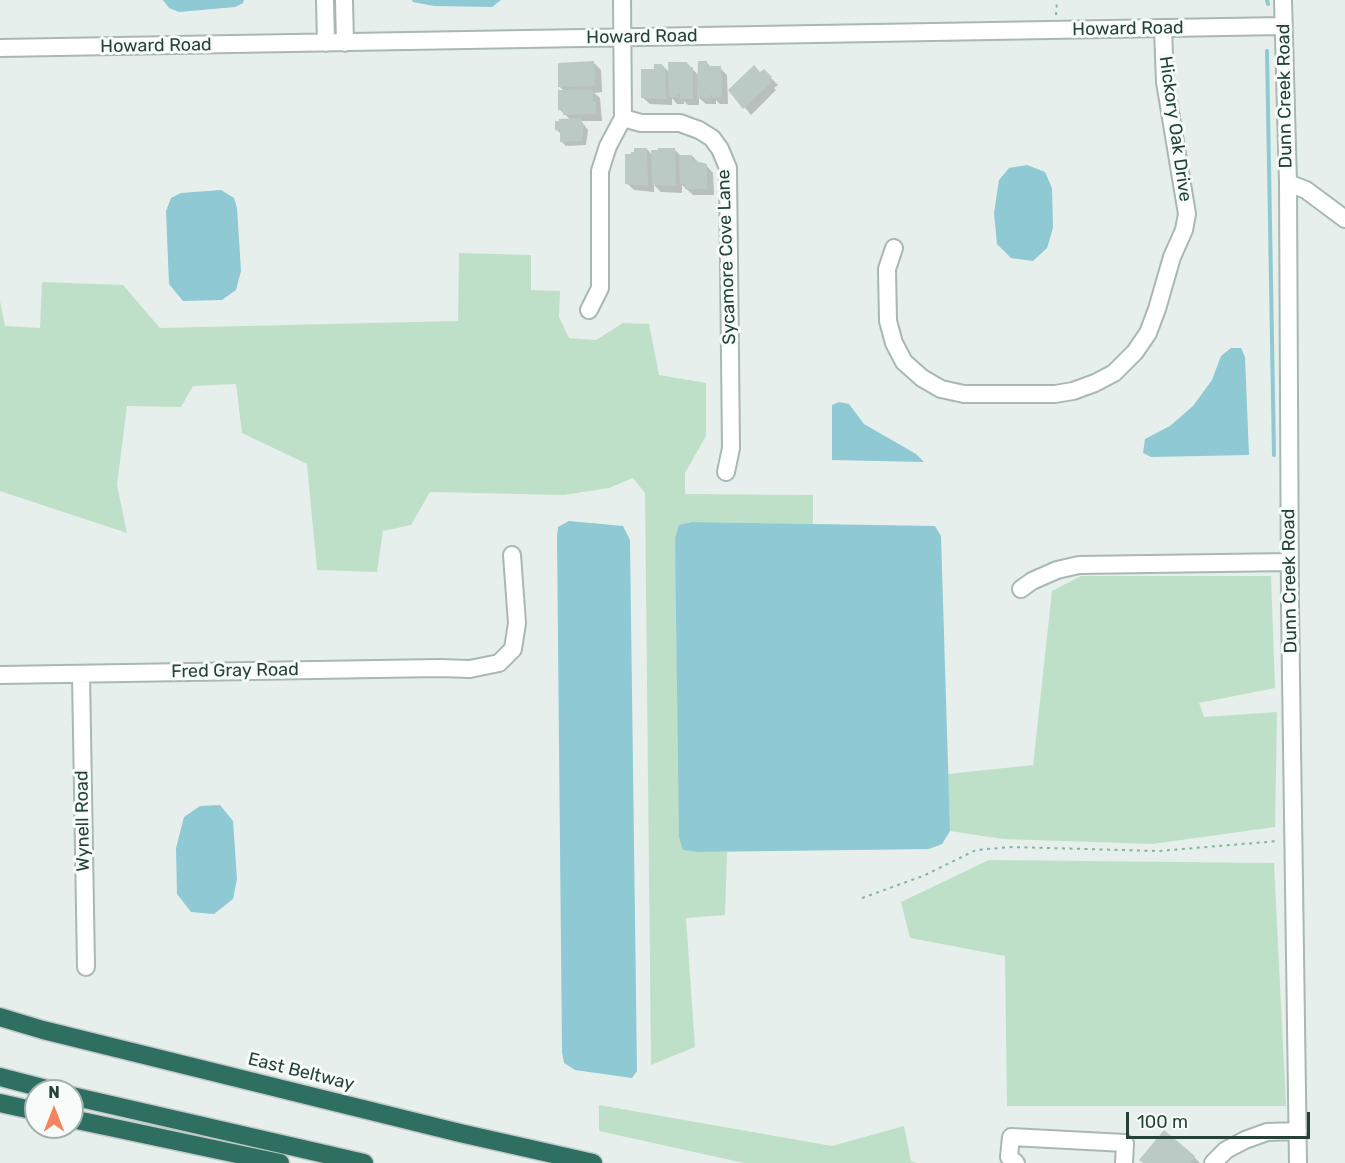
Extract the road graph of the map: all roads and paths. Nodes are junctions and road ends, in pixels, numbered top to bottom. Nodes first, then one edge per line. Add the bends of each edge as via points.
1 (325, 0) edge
2 (344, 0) edge
3 (622, 0) edge
4 (1283, 0) edge
5 (1283, 26) junction
6 (1163, 28) junction
7 (622, 37) junction
8 (326, 43) junction
9 (345, 43) junction
10 (0, 48) edge
11 (623, 118) junction
12 (1287, 183) junction
13 (1345, 219) edge
14 (894, 248) dead end
15 (589, 310) dead end
16 (726, 472) dead end
17 (512, 555) dead end
18 (1290, 562) junction
19 (1021, 589) dead end
20 (81, 674) junction
21 (0, 675) edge
22 (1294, 839) junction
23 (862, 898) dead end
24 (86, 968) dead end
25 (0, 1015) edge
26 (0, 1077) edge
27 (24, 1083) edge
28 (84, 1099) edge
29 (0, 1103) edge
30 (24, 1108) edge
31 (84, 1122) edge
32 (1298, 1131) junction
33 (280, 1163) edge
34 (364, 1163) edge
35 (592, 1163) edge
36 (1016, 1163) edge
37 (1124, 1163) edge
38 (1213, 1163) edge
39 (1298, 1163) edge

1 - 8 street
2 - 9 street
3 - 7 street
4 - 5 street, Dunn Creek Road
5 - 6 street, Howard Road
5 - 12 street, Dunn Creek Road
6 - 7 street, Howard Road
6 - 14 street, Hickory Oak Drive via 1165,82 1187,214 1148,333 1114,373 1073,391 1055,394 964,394 932,384 904,362 894,343 888,321 887,269
7 - 9 street, Howard Road
7 - 11 street
8 - 9 street, Howard Road
8 - 10 street, Howard Road
11 - 15 street via 600,171 600,288
11 - 16 street, Sycamore Cove Lane via 641,123 680,123 717,133 728,168 731,448
12 - 13 street via 1306,190
12 - 18 street, Dunn Creek Road
17 - 20 street, Fred Gray Road via 517,623 513,649 499,663 470,669
18 - 19 street via 1079,565 1056,570
18 - 22 street, Dunn Creek Road
20 - 21 street, Fred Gray Road
20 - 24 street, Wynell Road
22 - 23 path via 1158,850 976,850 922,876
22 - 32 street, Dunn Creek Road
25 - 35 highway, East Beltway via 44,1030
26 - 27 highway
28 - 34 highway
29 - 30 highway
31 - 33 highway
32 - 38 street via 1267,1132 1226,1150
32 - 39 street, Dunn Creek Road
36 - 37 street via 1009,1157 1011,1137 1125,1143

